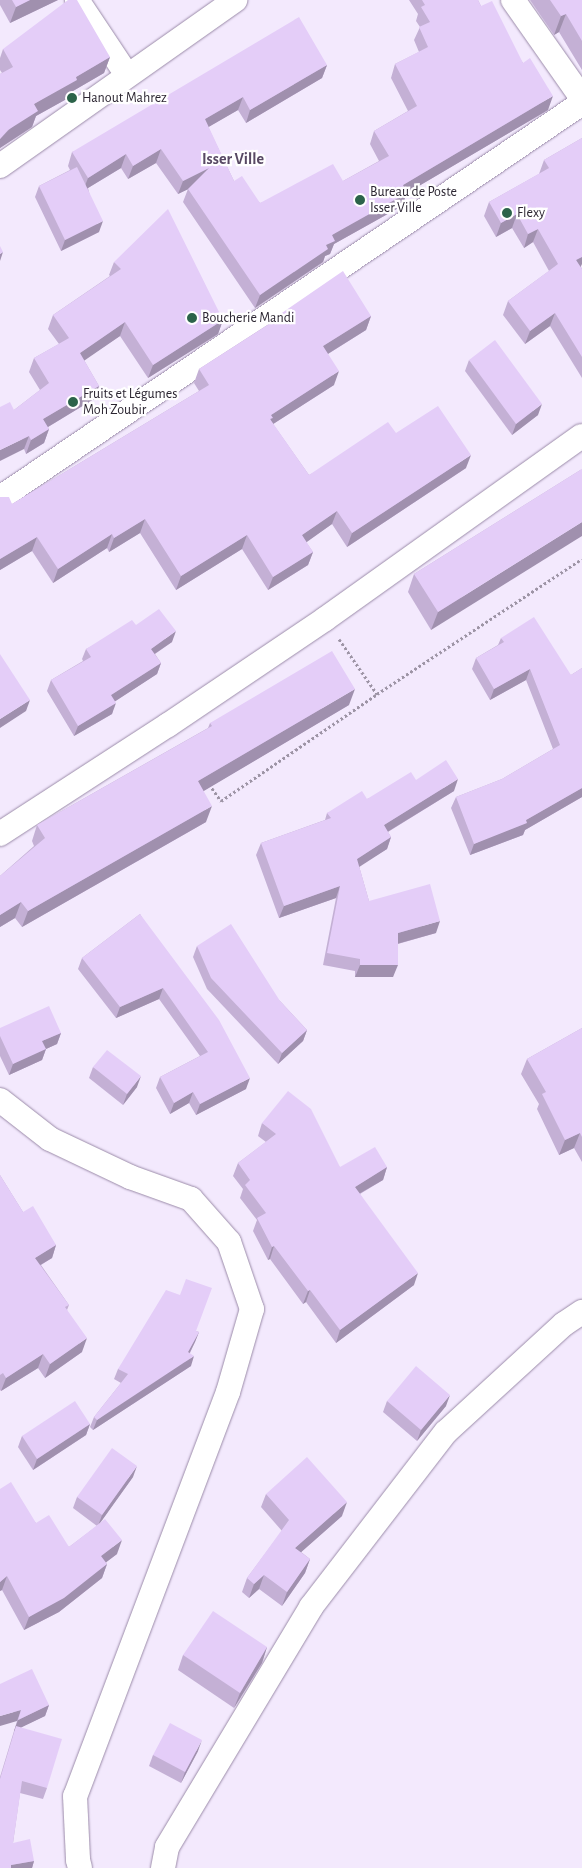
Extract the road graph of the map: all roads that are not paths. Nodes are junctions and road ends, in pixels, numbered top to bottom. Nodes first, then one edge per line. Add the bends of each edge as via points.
1 (77, 0) edge
2 (513, 0) edge
3 (225, 3) edge
4 (127, 75) junction
5 (582, 98) edge
6 (582, 103) edge
7 (0, 166) edge
8 (582, 436) edge
9 (0, 498) edge
10 (0, 834) edge
11 (0, 1100) edge
12 (582, 1312) edge
13 (80, 1868) edge
14 (163, 1868) edge

1 - 4 street
2 - 5 street
3 - 4 street
4 - 7 street
6 - 9 street
8 - 10 street via 325,618
11 - 13 street via 50,1139 130,1177 191,1199 229,1242 252,1310 228,1392 75,1796
12 - 14 street via 564,1324 446,1432 310,1607 167,1847

